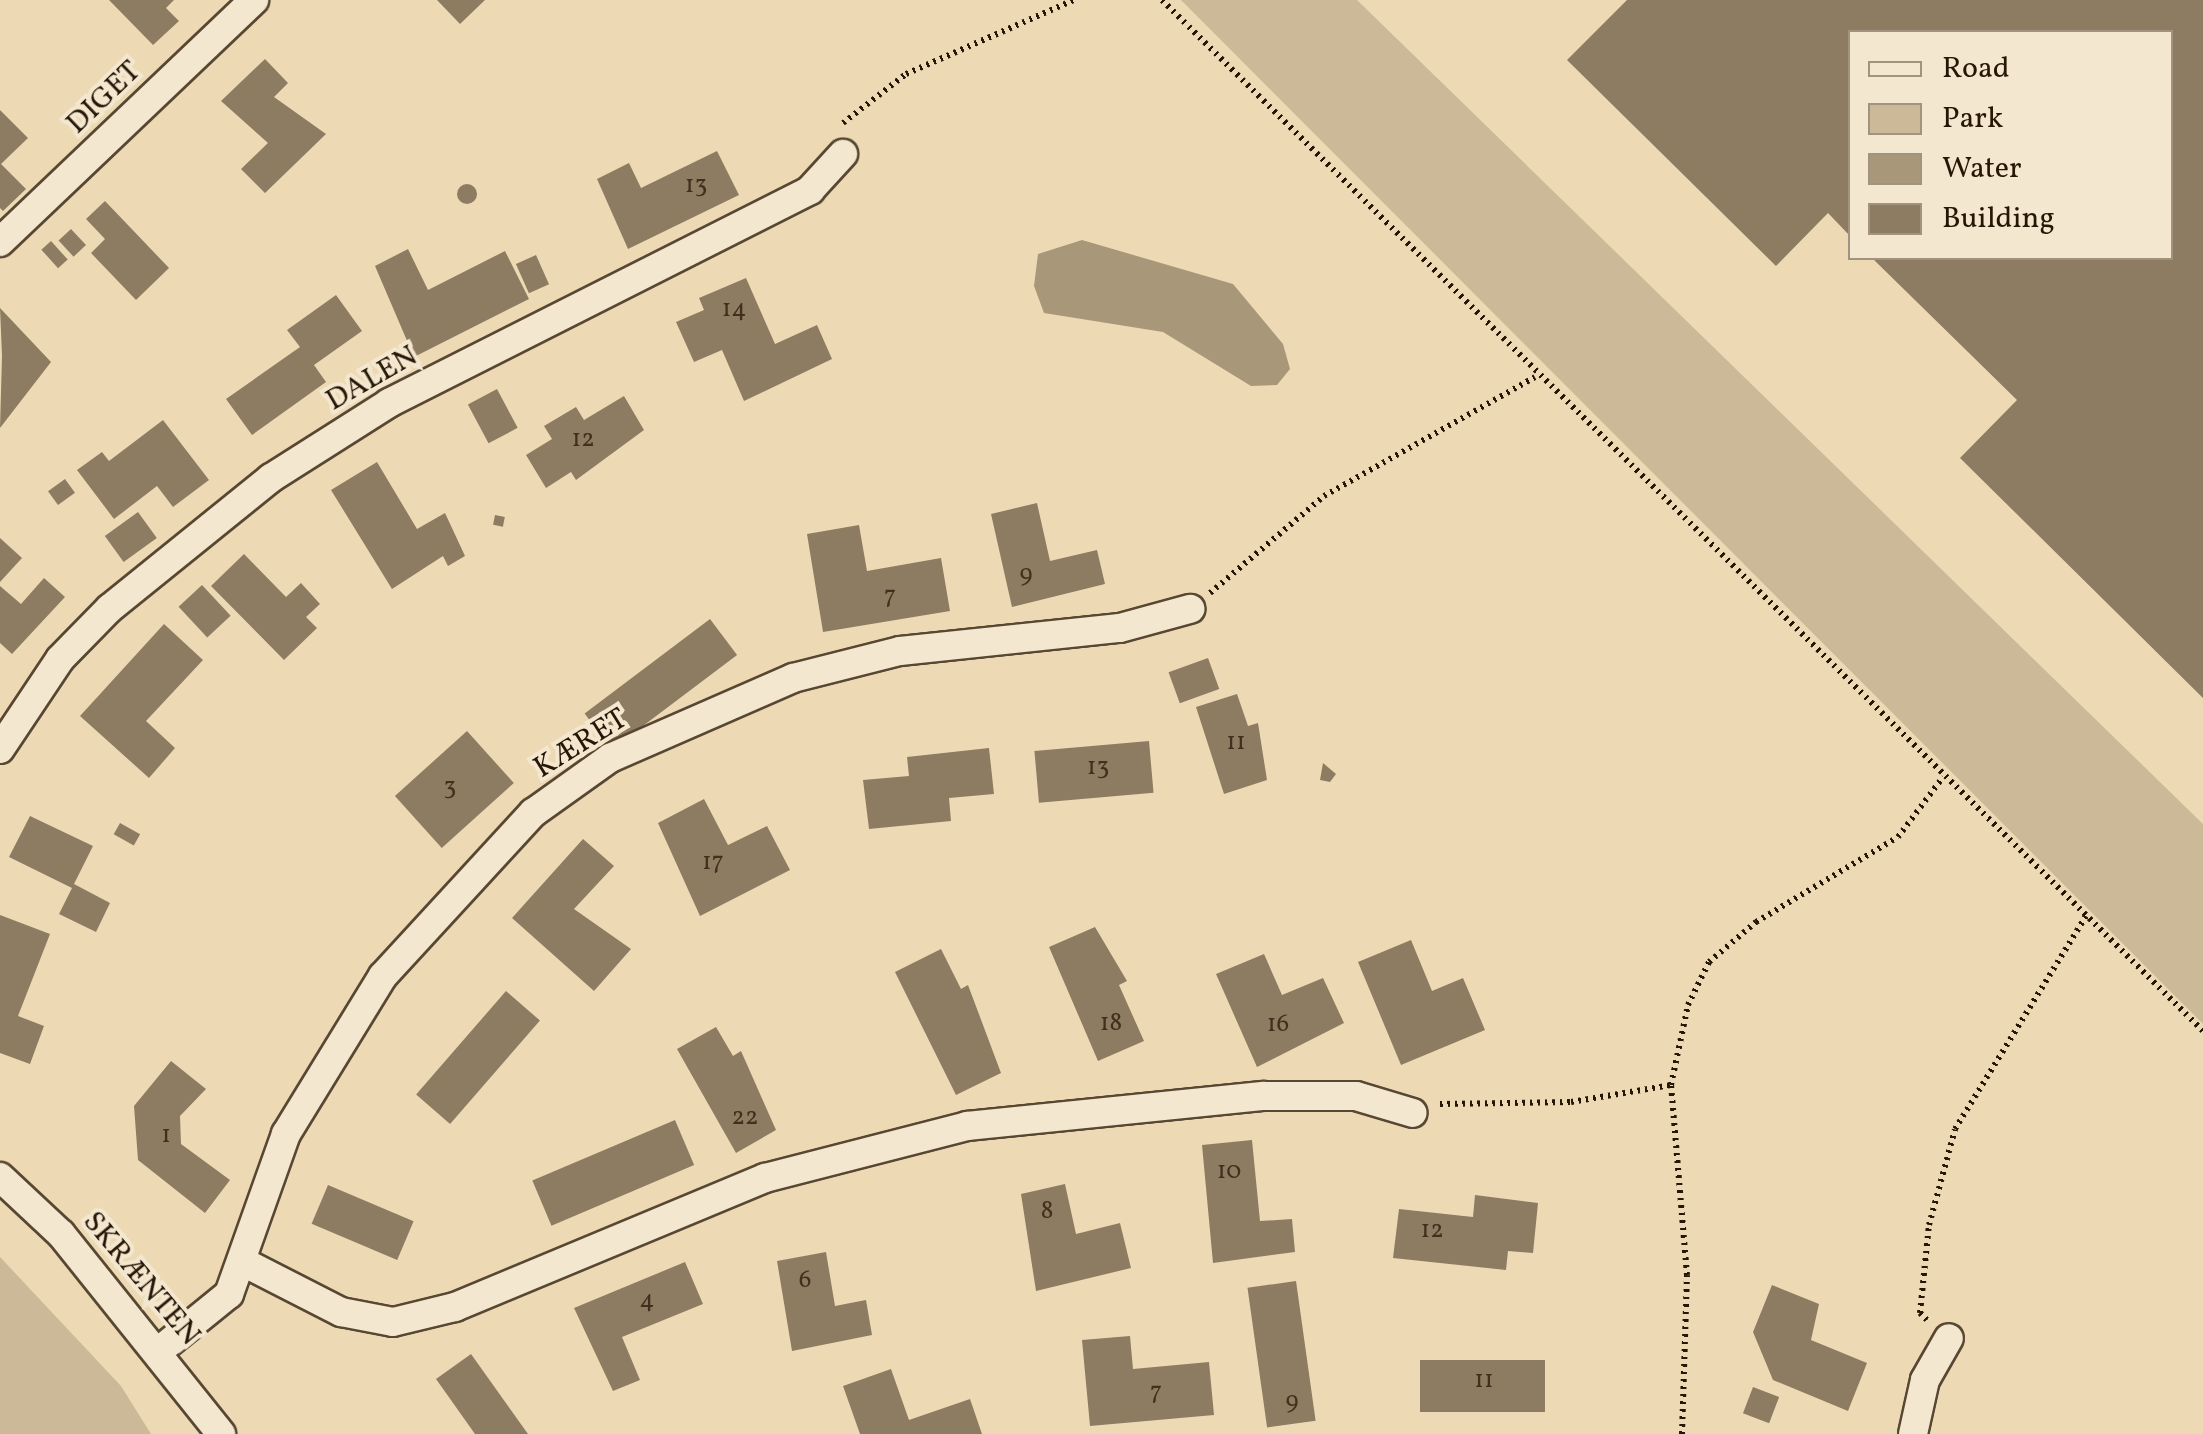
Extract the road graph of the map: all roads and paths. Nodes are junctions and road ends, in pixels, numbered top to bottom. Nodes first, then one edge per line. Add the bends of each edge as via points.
1 (254, 0) edge
2 (1074, 0) edge
3 (1162, 0) edge
4 (844, 154) joint
5 (0, 242) edge
6 (1536, 376) junction
7 (1190, 609) joint
8 (0, 749) edge
9 (1944, 777) junction
10 (2086, 916) junction
11 (2203, 1031) edge
12 (1671, 1085) junction
13 (1413, 1113) joint
14 (0, 1177) edge
15 (247, 1264) junction
16 (1949, 1338) joint
17 (160, 1350) junction
18 (221, 1434) edge
19 (1682, 1434) edge
20 (1913, 1434) edge

1 - 5 street, DIGET
2 - 4 path via 906,74 843,121
3 - 6 path
4 - 8 street, DALEN via 810,190 390,403 271,478 110,608 60,659
6 - 7 path via 1339,486
6 - 9 path
7 - 15 street, KÆRET via 1120,628 900,651 793,678 610,758 478,865 383,976 286,1134
9 - 10 path
9 - 12 path via 1898,837 1756,922 1709,962 1688,1005
10 - 11 path
10 - 16 path via 1954,1129 1929,1224 1920,1314
12 - 13 path via 1572,1102 1456,1098
12 - 19 path via 1687,1275
13 - 15 street via 1356,1096 1264,1096 967,1126 766,1178 455,1307 393,1322 341,1312
14 - 17 street, SKRÆNTEN
15 - 17 street, KÆRET via 229,1294
16 - 20 street via 1925,1380
17 - 18 street, SKRÆNTEN

